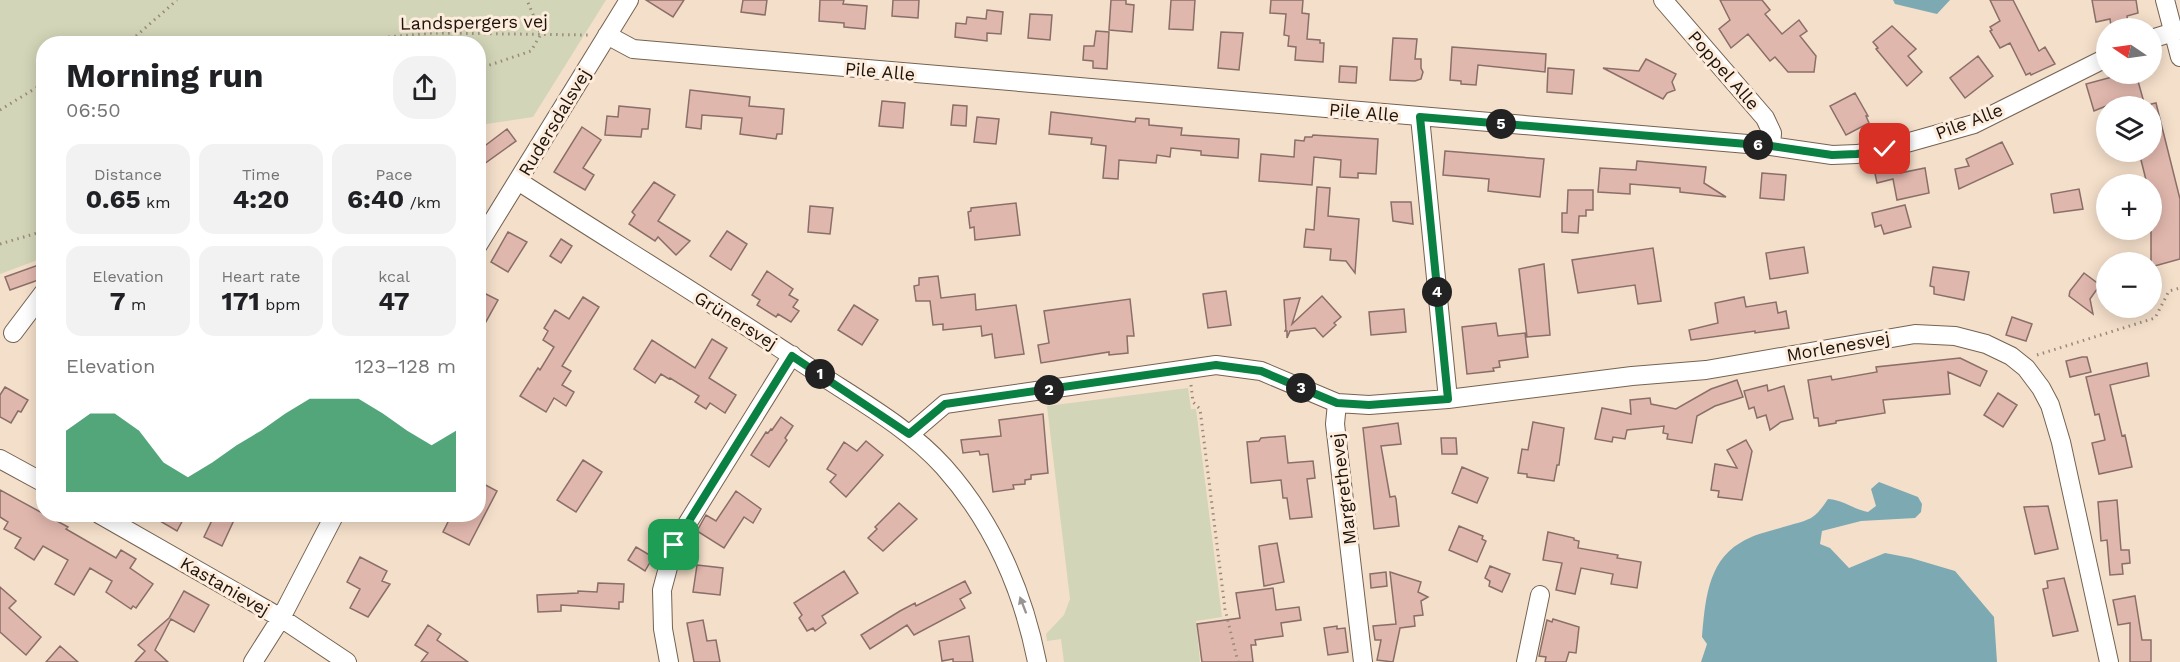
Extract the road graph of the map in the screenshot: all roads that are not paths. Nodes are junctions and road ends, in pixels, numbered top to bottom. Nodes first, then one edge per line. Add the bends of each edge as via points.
1 (629, 0) edge
2 (1663, 0) edge
3 (2165, 0) edge
4 (2177, 31) edge
5 (607, 35) junction
6 (2162, 36) edge
7 (2180, 57) edge
8 (2096, 63) edge
9 (1420, 117) junction
10 (1771, 146) junction
11 (518, 181) junction
12 (486, 232) edge
13 (36, 303) edge
14 (13, 333) dead end
15 (792, 356) junction
16 (1448, 399) junction
17 (1337, 403) junction
18 (909, 434) junction
19 (0, 459) edge
20 (36, 479) edge
21 (113, 522) edge
22 (330, 522) edge
23 (1540, 595) dead end
24 (281, 618) junction
25 (253, 662) edge
26 (347, 662) edge
27 (669, 662) edge
28 (1037, 662) edge
29 (1363, 662) edge
30 (1526, 662) edge
31 (2109, 662) edge

1 - 5 street, Rudersdalsvej
2 - 10 street, Poppel Alle via 1765,118 1772,133
3 - 4 street
4 - 6 street
4 - 7 street
5 - 9 street, Pile Alle via 633,50
5 - 11 street, Rudersdalsvej
8 - 10 street, Pile Alle via 1974,124 1885,149 1832,155
9 - 10 street, Pile Alle
9 - 16 street
11 - 12 street, Rudersdalsvej
11 - 15 street, Grünersvej
13 - 14 street
15 - 18 street, Grünersvej
15 - 27 street via 674,545 662,590
16 - 17 street, Morlenesvej via 1369,405
16 - 31 street, Morlenesvej via 1706,370 1915,334 1940,334 1986,344 2018,361 2041,388 2055,419
17 - 18 street via 1261,371 1216,365 945,404
17 - 29 street, Margrethevej via 1335,424
28 -> 18 street, Grünersvej via 1024,609 982,516 944,467
19 - 20 street
21 - 24 street, Kastanievej
22 - 24 street
23 - 30 street
24 - 25 street
24 - 26 street, Kastanievej

